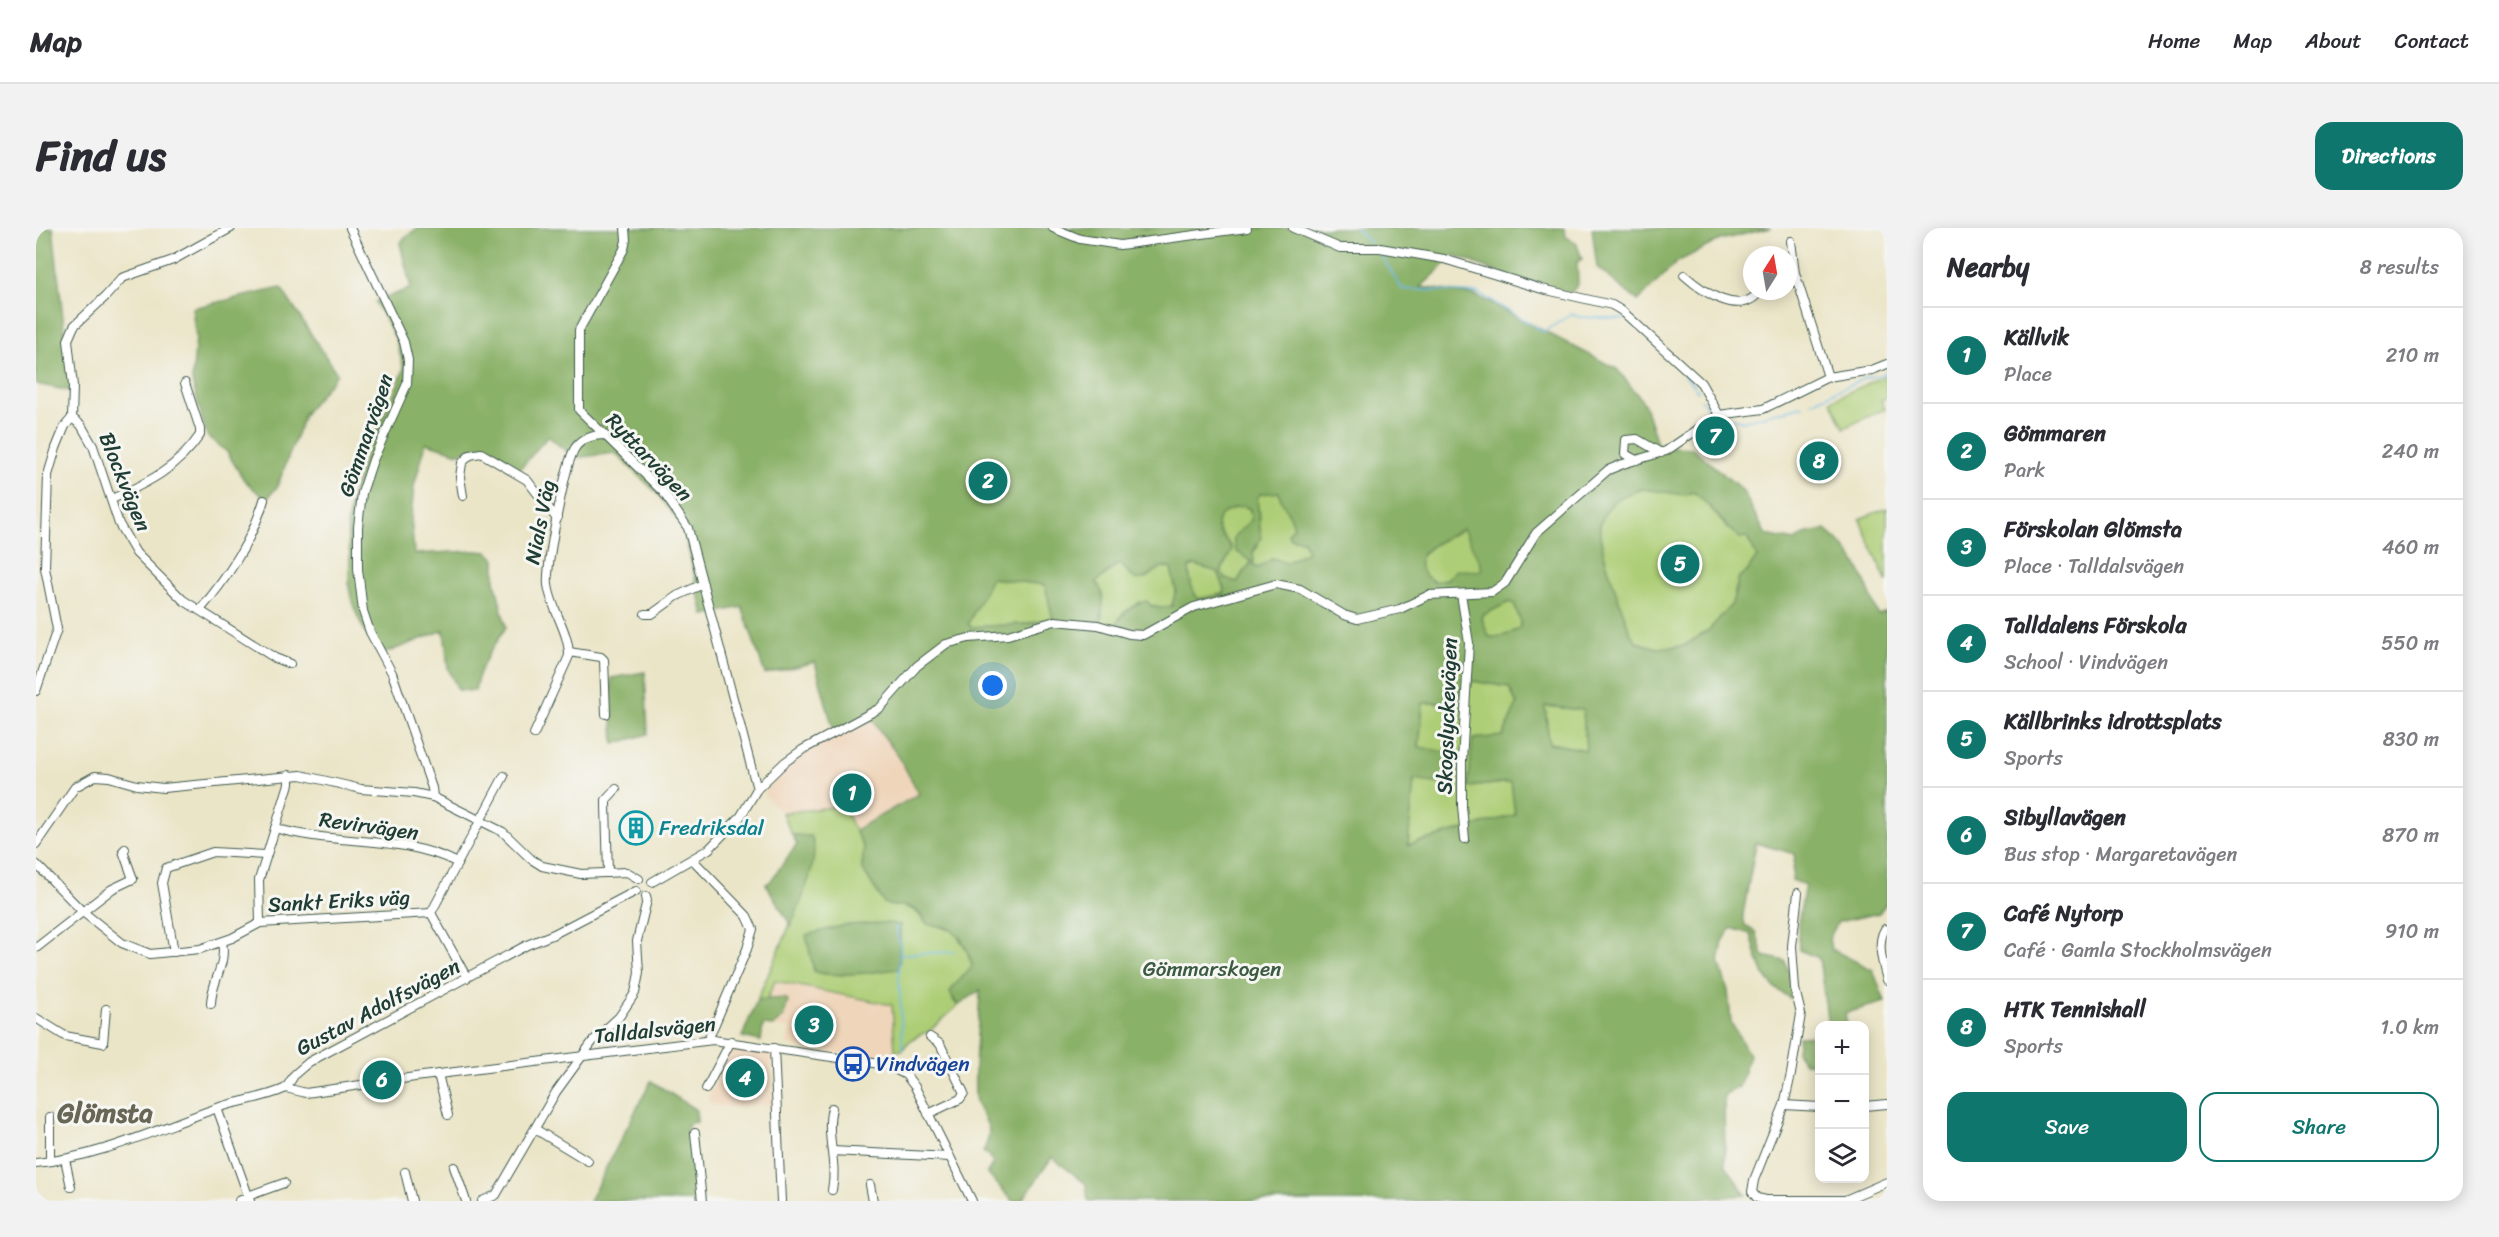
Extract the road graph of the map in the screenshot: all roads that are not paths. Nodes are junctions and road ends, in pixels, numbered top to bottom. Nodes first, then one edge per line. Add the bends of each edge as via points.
1 (350, 228) edge
2 (625, 228) edge
3 (1053, 228) edge
4 (1247, 228) edge
5 (1293, 228) edge
6 (226, 229) edge
7 (1791, 241) dead end
8 (1791, 246) edge
9 (1684, 275) dead end
10 (1797, 287) edge
11 (1752, 300) edge
12 (1887, 364) edge
13 (1828, 377) junction
14 (184, 383) dead end
15 (1719, 415) junction
16 (72, 418) junction
17 (603, 435) junction
18 (1660, 453) junction
19 (1636, 460) junction
20 (463, 496) dead end
21 (112, 499) junction
22 (264, 500) dead end
23 (557, 519) junction
24 (703, 584) junction
25 (1461, 594) junction
26 (200, 610) junction
27 (645, 614) dead end
28 (569, 652) junction
29 (290, 664) dead end
30 (36, 691) edge
31 (606, 714) dead end
32 (534, 734) dead end
33 (289, 775) junction
34 (504, 776) dead end
35 (616, 789) dead end
36 (758, 789) junction
37 (433, 797) junction
38 (481, 820) junction
39 (275, 828) junction
40 (1465, 839) dead end
41 (36, 844) edge
42 (125, 849) dead end
43 (266, 855) junction
44 (693, 860) junction
45 (458, 863) junction
46 (36, 864) edge
47 (608, 873) junction
48 (639, 879) junction
49 (652, 882) junction
50 (636, 891) junction
51 (1798, 893) dead end
52 (646, 896) junction
53 (83, 912) junction
54 (431, 913) junction
55 (260, 923) junction
56 (1885, 929) dead end
57 (222, 942) junction
58 (36, 948) edge
59 (174, 952) junction
60 (467, 978) junction
61 (1887, 980) edge
62 (211, 1004) dead end
63 (106, 1009) dead end
64 (36, 1018) edge
65 (930, 1037) dead end
66 (708, 1040) junction
67 (731, 1041) junction
68 (774, 1048) junction
69 (584, 1056) junction
70 (438, 1074) junction
71 (286, 1089) junction
72 (706, 1089) dead end
73 (1887, 1104) edge
74 (1784, 1105) junction
75 (1869, 1106) edge
76 (1815, 1107) edge
77 (217, 1108) junction
78 (831, 1108) dead end
79 (928, 1114) junction
80 (448, 1115) dead end
81 (50, 1117) dead end
82 (535, 1129) junction
83 (695, 1133) dead end
84 (832, 1151) junction
85 (950, 1157) junction
86 (65, 1159) junction
87 (50, 1161) junction
88 (588, 1161) dead end
89 (36, 1163) edge
90 (454, 1167) dead end
91 (405, 1172) dead end
92 (1887, 1182) edge
93 (284, 1183) dead end
94 (870, 1185) dead end
95 (71, 1187) dead end
96 (832, 1190) dead end
97 (249, 1198) edge
98 (496, 1198) edge
99 (1788, 1200) edge
100 (1845, 1200) edge
101 (239, 1201) edge
102 (412, 1201) edge
103 (466, 1201) edge
104 (482, 1201) edge
105 (702, 1201) edge
106 (782, 1201) edge
107 (873, 1201) edge
108 (972, 1201) edge

1 - 37 street, Gömmarvägen via 404,342 408,360 407,384 362,493 357,527 362,600 370,632 392,672
2 - 17 street, Ryttarvägen via 624,249 579,333 579,410
3 - 4 street via 1080,239 1125,245
5 - 15 street via 1340,248 1380,248 1444,259 1542,289 1612,305 1701,383
6 - 16 street via 173,260 122,278 74,326 68,340 74,396
7 - 8 street
9 - 11 street via 1695,285 1734,304
10 - 13 street
12 - 13 street
13 - 15 street via 1763,409
14 - 21 street via 201,435 174,465
15 - 18 street
16 - 21 street, Blockvägen via 93,446
16 - 30 street via 65,426 48,475 45,568 57,629
17 - 23 street, Nials Väg via 585,440 573,451
17 - 24 street, Ryttarvägen via 663,492 685,522
18 - 19 street
18 - 19 street via 1637,439 1626,440 1625,454
19 - 25 street via 1602,474 1547,522 1500,588 1485,594
20 - 23 street via 462,463 470,455 481,453 527,480
21 - 26 street, Blockvägen via 123,533 136,553 177,594
22 - 26 street via 237,560
23 - 28 street, Nials Väg via 547,571
24 - 27 street via 652,614
24 - 36 street, Ryttarvägen
25 - 36 street via 1429,595 1400,609 1357,619 1300,589 1275,584 1194,607 1143,635 1055,621 1008,635 954,641 917,666 880,708 802,750
25 - 40 street, Skogslyckevägen via 1469,643 1462,761
26 - 29 street, Blockvägen
28 - 31 street via 604,660
28 - 32 street
33 - 37 street
33 - 39 street
33 - 41 street via 163,788 95,776 75,787
34 - 38 street
35 - 47 street via 606,800
36 - 44 street via 730,830
37 - 38 street
38 - 45 street
38 - 47 street via 508,835 542,866 569,872
39 - 43 street
39 - 45 street, Revirvägen via 408,847
42 - 53 street via 123,854 137,877 116,886
43 - 55 street via 259,880
43 - 59 street via 213,852 166,868 162,882
44 - 49 street
44 - 66 street via 747,916 753,929
45 - 54 street
46 - 53 street, Sankt Eriks väg
47 - 48 street via 627,872
48 - 49 street
48 - 50 street
49 - 52 street via 653,889
50 - 52 street
50 - 60 street, Gustav Adolfsvägen
51 - 74 street via 1792,946 1800,1014
52 - 69 street via 637,941 639,972 635,993
53 - 58 street
53 - 59 street, Sankt Eriks väg via 134,949 150,954
54 - 55 street, Sankt Eriks väg
54 - 60 street
55 - 57 street, Sankt Eriks väg
56 - 61 street via 1880,946
57 - 59 street, Sankt Eriks väg
57 - 62 street via 223,963
60 - 71 street, Gustav Adolfsvägen via 304,1065
63 - 64 street via 104,1042 65,1036
65 - 79 street via 940,1044 964,1093 960,1099
66 - 67 street, Talldalsvägen
66 - 69 street, Talldalsvägen
67 - 68 street, Talldalsvägen
67 - 72 street
68 - 79 street, Talldalsvägen via 894,1068 910,1079
68 - 106 street
69 - 70 street, Talldalsvägen
69 - 82 street via 560,1086
70 - 71 street, Talldalsvägen via 306,1094
70 - 80 street
71 - 77 street
73 - 75 street
74 - 76 street
74 - 99 street via 1752,1188 1754,1196
77 - 86 street via 118,1145
77 - 97 street
78 - 84 street
79 - 85 street, Talldalsvägen
81 - 87 street
82 - 88 street
82 - 98 street
83 - 105 street
84 - 85 street
84 - 96 street
85 - 108 street, Talldalsvägen
86 - 87 street
86 - 95 street
87 - 89 street
90 - 103 street
91 - 102 street
92 - 100 street
93 - 97 street
94 - 107 street
97 - 101 street
98 - 104 street
99 - 100 street

